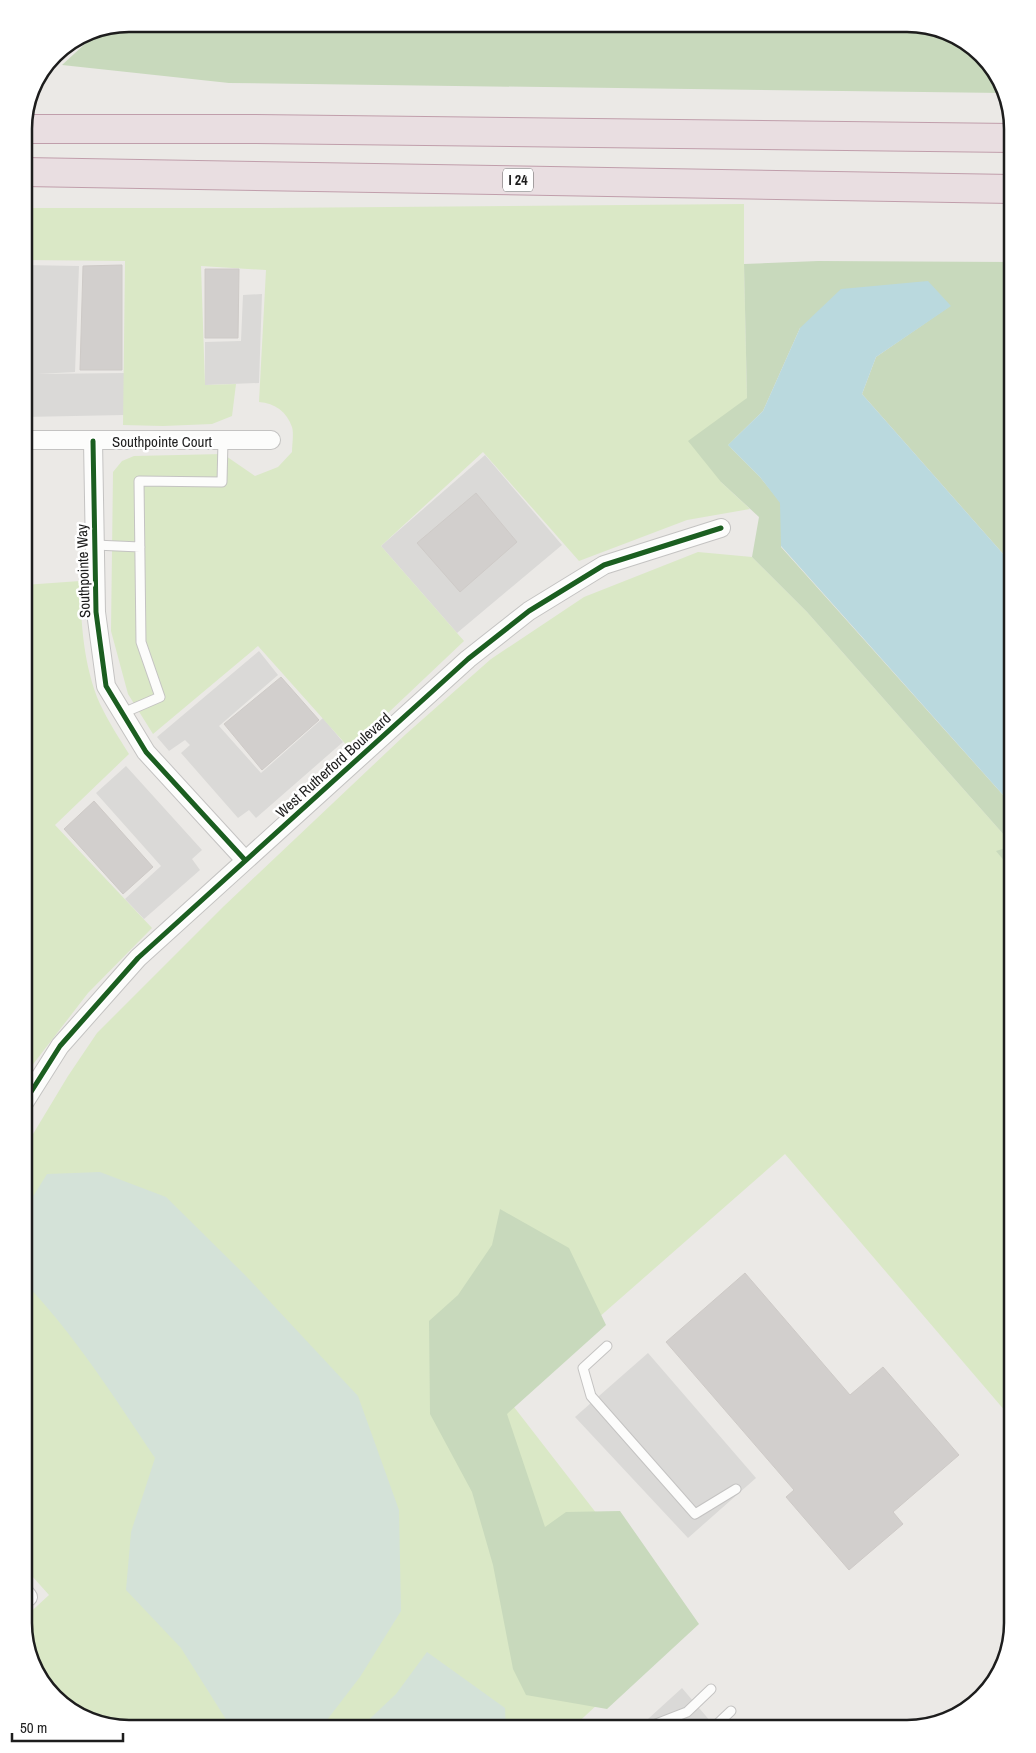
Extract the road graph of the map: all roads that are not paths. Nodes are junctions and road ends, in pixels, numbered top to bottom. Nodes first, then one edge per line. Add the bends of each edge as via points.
1 (33, 129) edge
2 (1004, 138) edge
3 (33, 172) edge
4 (1004, 189) edge
5 (33, 440) edge
6 (271, 440) dead end
7 (93, 441) junction
8 (223, 441) junction
9 (721, 528) dead end
10 (94, 545) junction
11 (140, 547) junction
12 (123, 714) junction
13 (245, 860) junction
14 (32, 1090) edge
15 (607, 1346) dead end
16 (736, 1489) dead end
17 (711, 1689) dead end
18 (731, 1711) dead end
19 (666, 1720) edge
20 (722, 1720) edge

1 - 2 highway via 256,128
3 - 4 highway, I 24
5 - 7 street, Southpointe Court
6 - 8 street, Southpointe Court
7 - 8 street, Southpointe Court
7 - 10 street, Southpointe Way
8 - 11 lane via 222,482 139,481
9 - 13 street, West Rutherford Boulevard via 604,566 529,611 468,659
10 - 11 lane
10 - 12 street, Southpointe Way via 96,612 106,686
11 - 12 lane via 141,642 160,697
12 - 13 street, Southpointe Way via 146,752
13 - 14 street, West Rutherford Boulevard via 138,958 60,1046
15 - 16 lane via 582,1368 590,1396 695,1514
17 - 19 lane via 687,1712
18 - 20 lane

